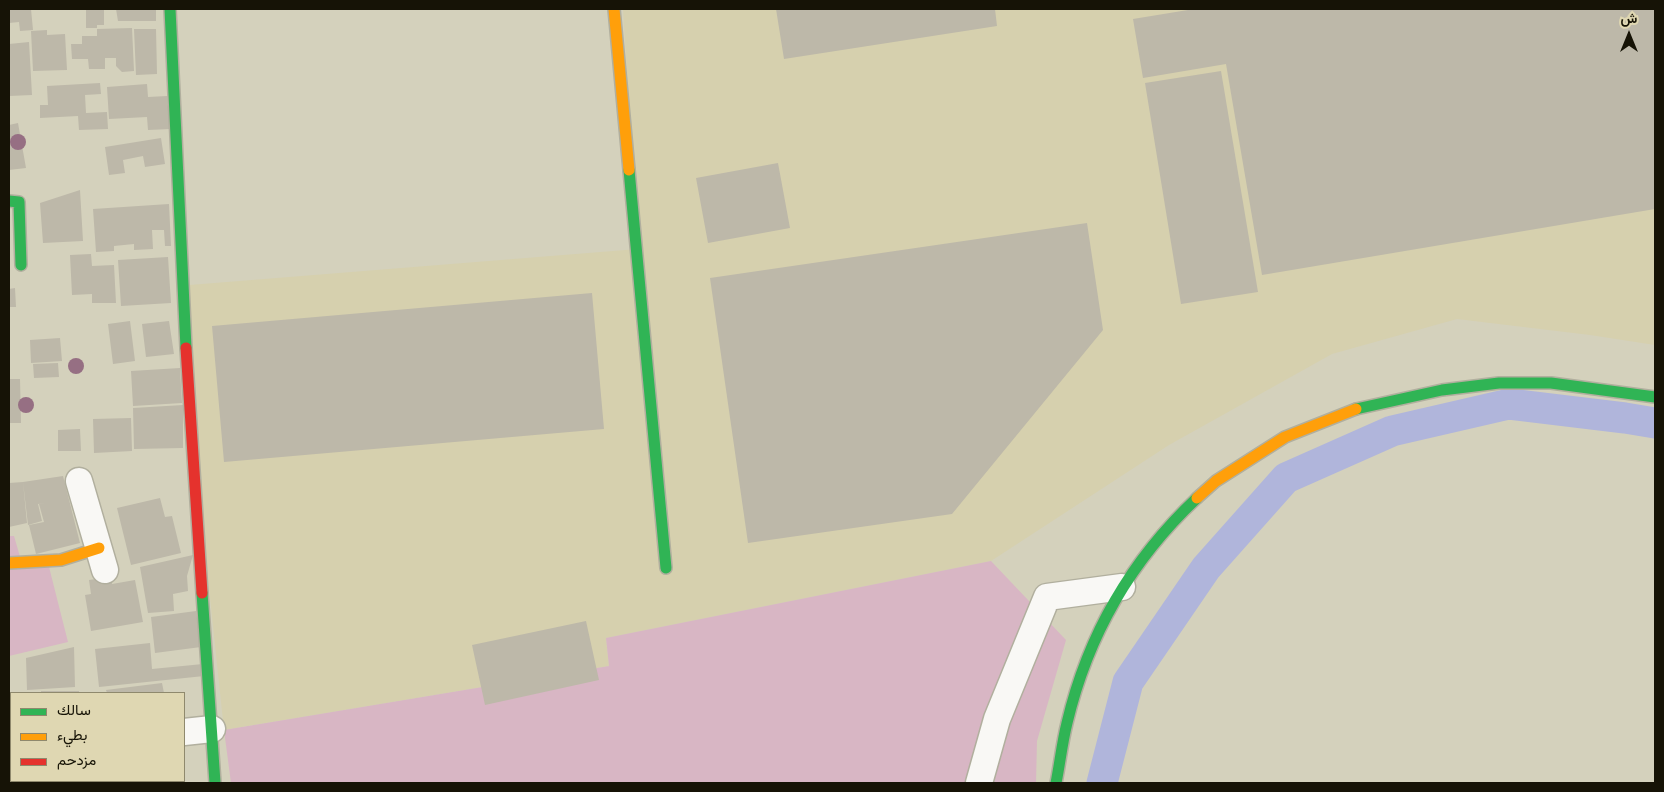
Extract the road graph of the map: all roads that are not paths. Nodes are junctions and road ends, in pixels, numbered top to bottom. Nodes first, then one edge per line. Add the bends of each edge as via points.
1 (170, 9) edge
2 (614, 9) edge
3 (9, 201) edge
4 (21, 265) dead end
5 (1655, 397) edge
6 (79, 481) dead end
7 (102, 559) joint
8 (9, 563) edge
9 (666, 568) dead end
10 (1122, 587) junction
11 (212, 729) junction
12 (185, 732) edge
13 (215, 783) edge
14 (978, 783) edge
15 (1056, 783) edge

1 - 11 street via 187,365
2 - 9 street
3 - 4 street via 19,202
5 - 10 street via 1551,383 1499,383 1442,390 1357,409 1285,437 1216,481 1171,523
6 - 7 street
7 - 8 street
10 - 14 street via 1047,597 997,719
10 - 15 street via 1103,621 1081,676 1067,723
11 - 12 street
11 - 13 street

